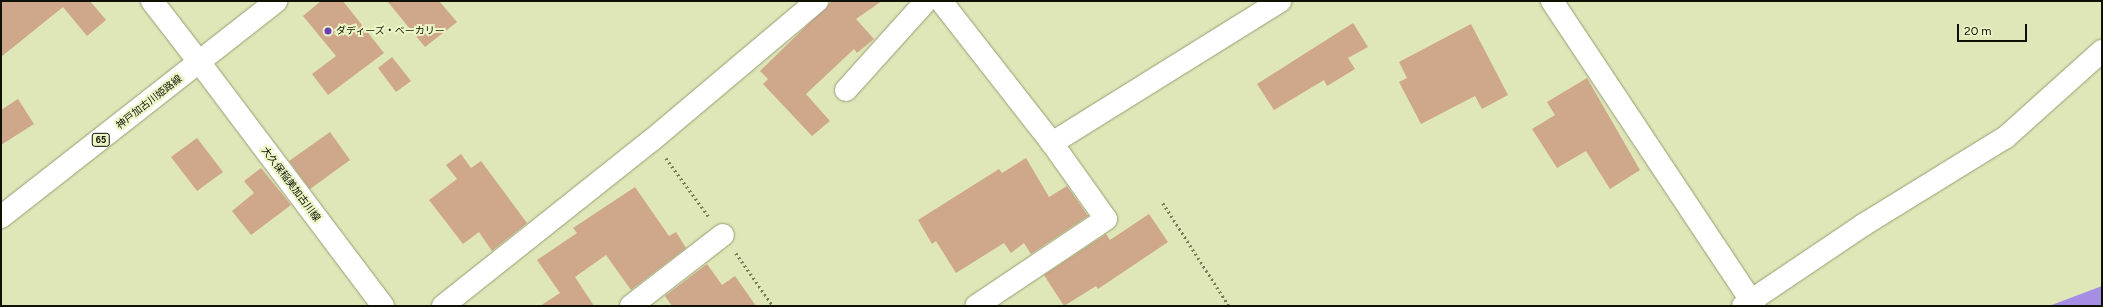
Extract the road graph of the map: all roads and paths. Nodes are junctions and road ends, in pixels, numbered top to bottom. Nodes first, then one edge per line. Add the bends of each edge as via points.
1 (152, 1) edge
2 (276, 1) edge
3 (818, 1) edge
4 (926, 1) edge
5 (941, 1) edge
6 (1280, 1) edge
7 (1552, 1) edge
8 (2102, 51) edge
9 (200, 63) junction
10 (846, 90) dead end
11 (1052, 143) junction
12 (1163, 203) dead end
13 (1, 217) edge
14 (723, 235) dead end
15 (1750, 304) edge
16 (383, 306) edge
17 (443, 306) edge
18 (631, 306) edge
19 (976, 306) edge
20 (1229, 306) edge

1 - 9 street, 大久保稲美加古川線
2 - 9 street, 神戸加古川姫路線 / 65
3 - 17 street via 652,140
4 - 10 street
5 - 11 street
6 - 11 street
7 - 15 street
8 - 15 street via 2006,137 1863,225
9 - 13 street, 神戸加古川姫路線 / 65
9 - 16 street, 大久保稲美加古川線
11 - 19 street via 1106,219
12 - 20 path
14 - 18 street

